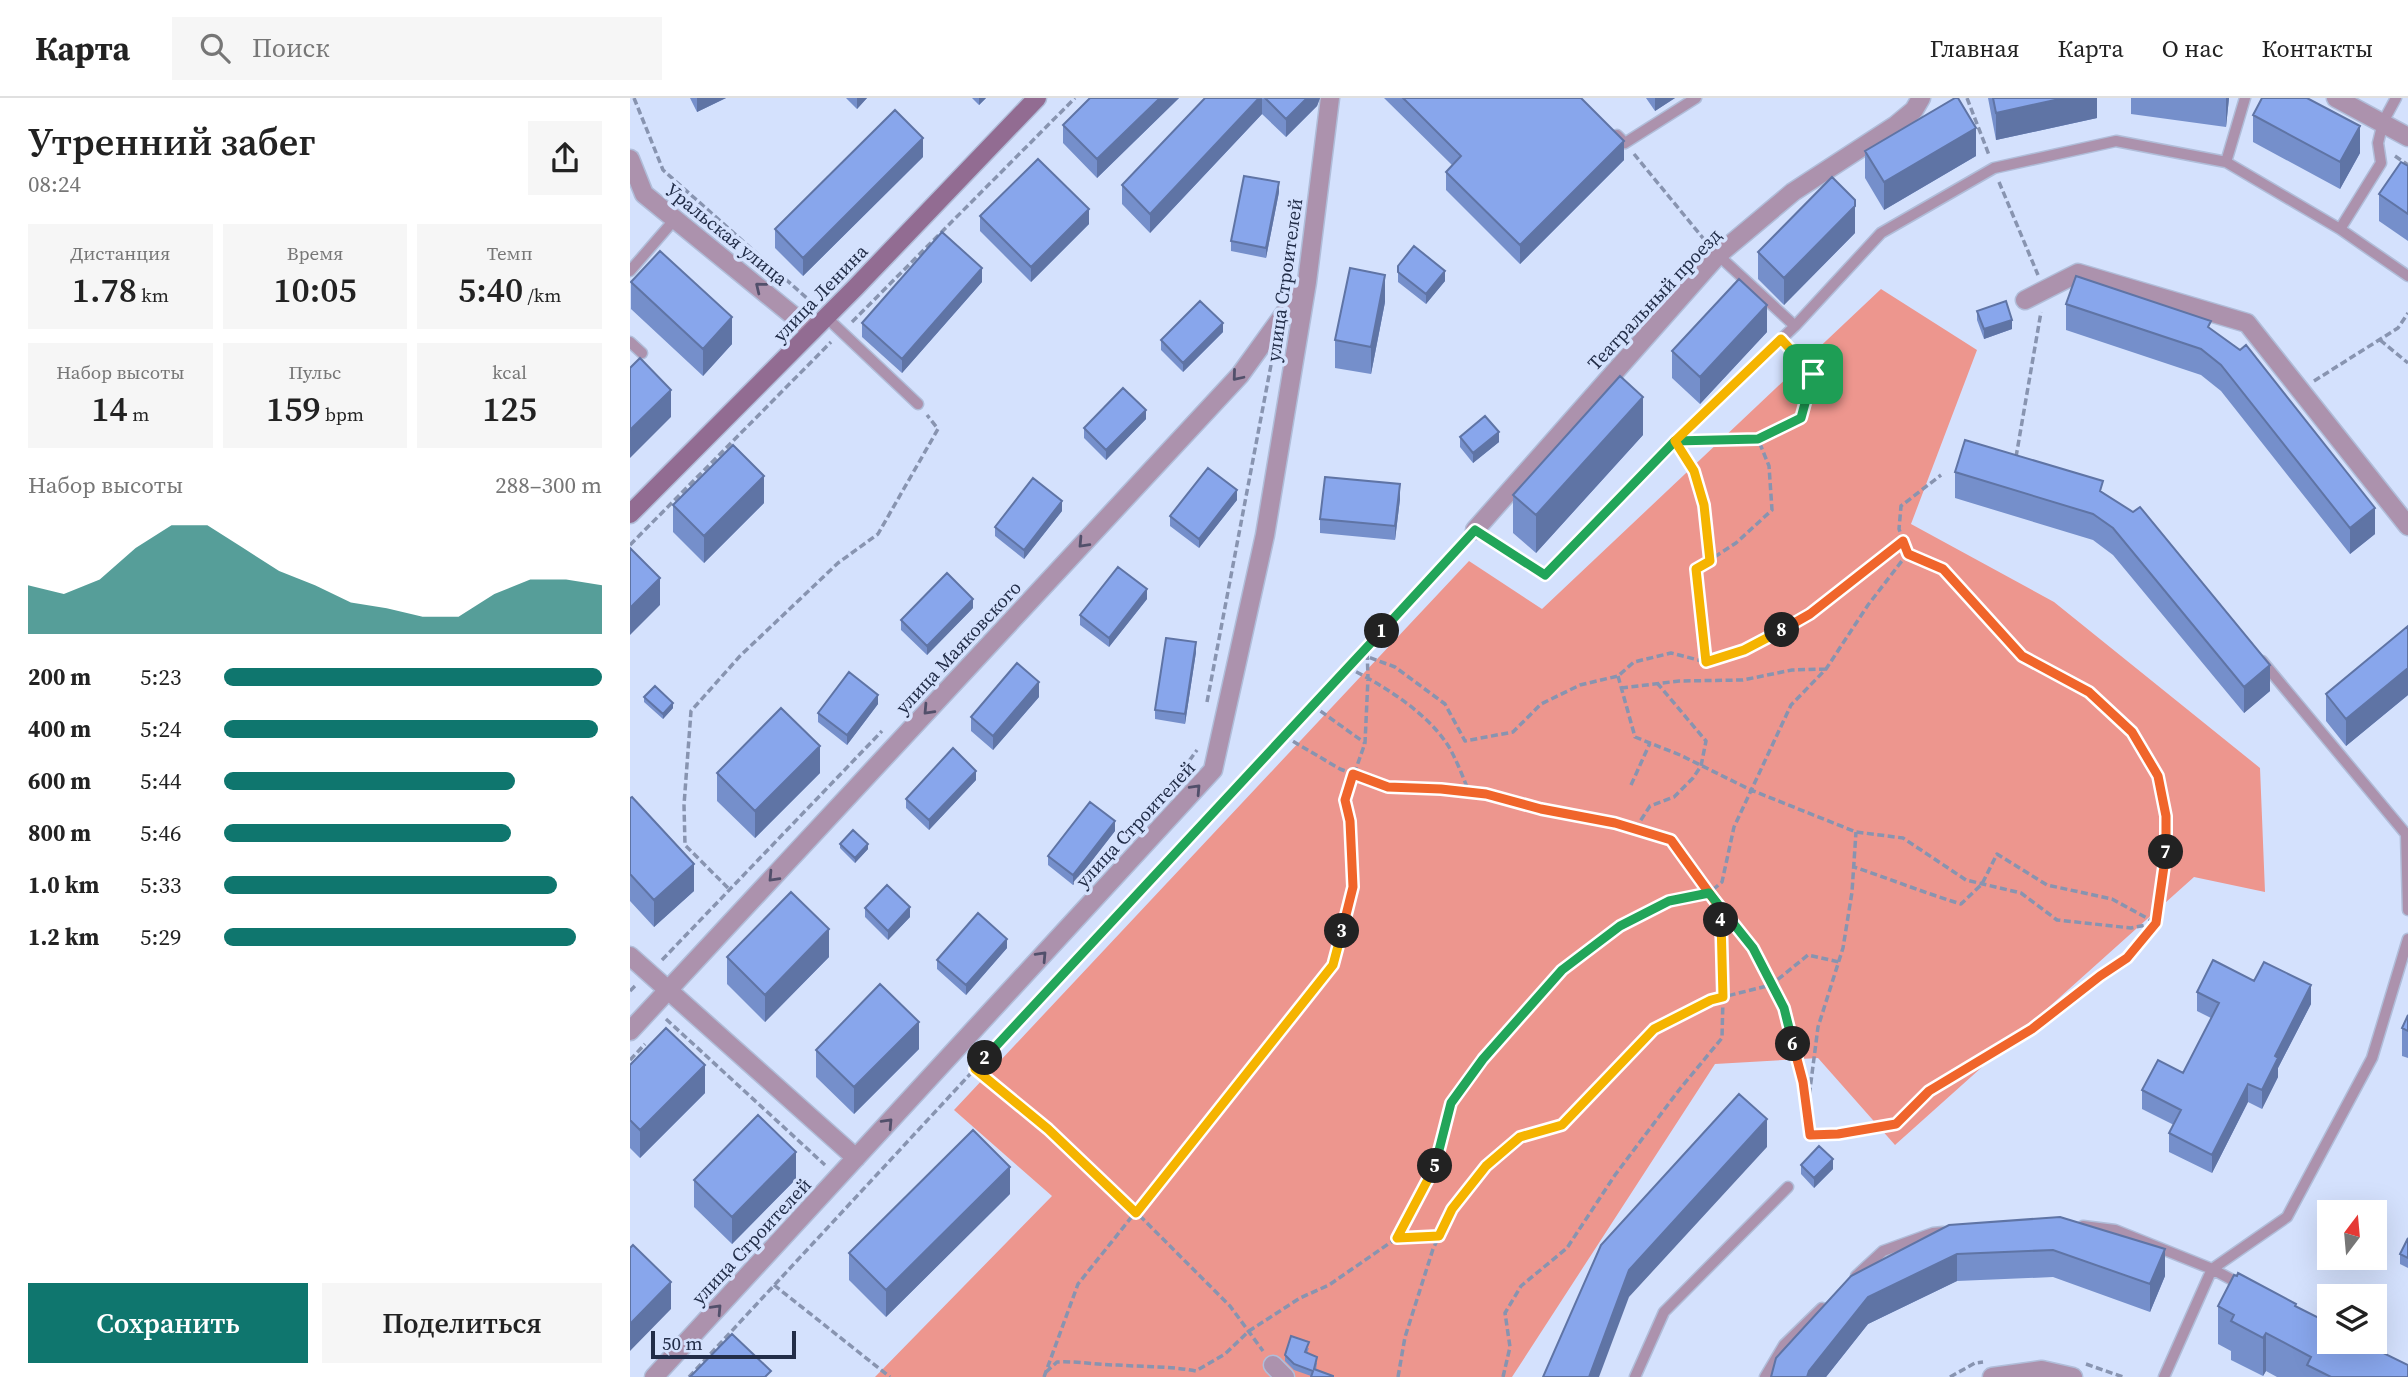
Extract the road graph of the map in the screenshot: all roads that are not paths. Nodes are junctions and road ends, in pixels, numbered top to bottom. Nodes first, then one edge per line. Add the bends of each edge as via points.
1 (1037, 98) edge
2 (1330, 98) edge
3 (1696, 98) edge
4 (1921, 98) edge
5 (2245, 98) edge
6 (2336, 98) edge
7 (2396, 98) edge
8 (2383, 122) junction
9 (1607, 125) edge
10 (2408, 137) edge
11 (630, 159) edge
12 (2225, 162) junction
13 (675, 219) junction
14 (2340, 229) junction
15 (1718, 255) junction
16 (630, 271) edge
17 (2408, 276) edge
18 (1307, 282) junction
19 (2025, 300) dead end
20 (826, 317) junction
21 (1795, 326) junction
22 (812, 331) junction
23 (630, 342) edge
24 (642, 354) dead end
25 (918, 404) road end
26 (630, 514) edge
27 (2408, 526) edge
28 (1475, 530) joint
29 (2252, 649) edge
30 (2408, 910) edge
31 (2408, 939) edge
32 (630, 956) edge
33 (668, 990) junction
34 (630, 1031) edge
35 (856, 1158) junction
36 (1788, 1187) dead end
37 (2075, 1225) edge
38 (1957, 1230) edge
39 (2212, 1269) junction
40 (1853, 1279) edge
41 (2255, 1292) edge
42 (1833, 1298) edge
43 (654, 1377) edge
44 (1635, 1377) edge
45 (1765, 1377) edge
46 (1992, 1377) edge
47 (2073, 1377) edge
48 (2164, 1377) edge

1 - 20 main road, улица Ленина
2 - 18 street, улица Строителей
3 - 9 lane via 1625,143
4 - 15 street, Театральный проезд via 1896,125 1793,192
5 - 12 lane
6 - 8 street
7 - 8 lane
8 - 10 street
8 - 14 lane via 2378,143 2381,163
11 - 13 street, Уральская улица via 644,194
12 - 14 lane
12 - 21 lane via 2116,141 1994,168 1881,233
13 - 16 lane
22 -> 13 street, Уральская улица
14 - 17 lane
15 - 21 lane
15 - 28 street, Театральный проезд
18 -> 33 street, улица Маяковского via 1240,375
35 -> 18 street, улица Строителей via 1213,770 1265,536
19 - 27 street via 2078,274 2247,323
20 - 22 main road, улица Ленина
20 - 25 lane
21 - 28 lane via 1545,575
22 - 26 main road, улица Ленина
23 - 24 lane
29 - 30 lane via 2406,834
31 - 39 lane via 2372,1058 2287,1217
32 - 33 street
33 - 34 street, улица Маяковского
33 - 35 street
43 -> 35 street, улица Строителей
36 - 44 lane via 1664,1312
37 - 39 lane via 2115,1230
38 - 40 lane via 1933,1233 1882,1251
39 - 41 lane
39 - 48 lane
42 - 45 lane via 1784,1345
46 - 47 street via 2042,1370

